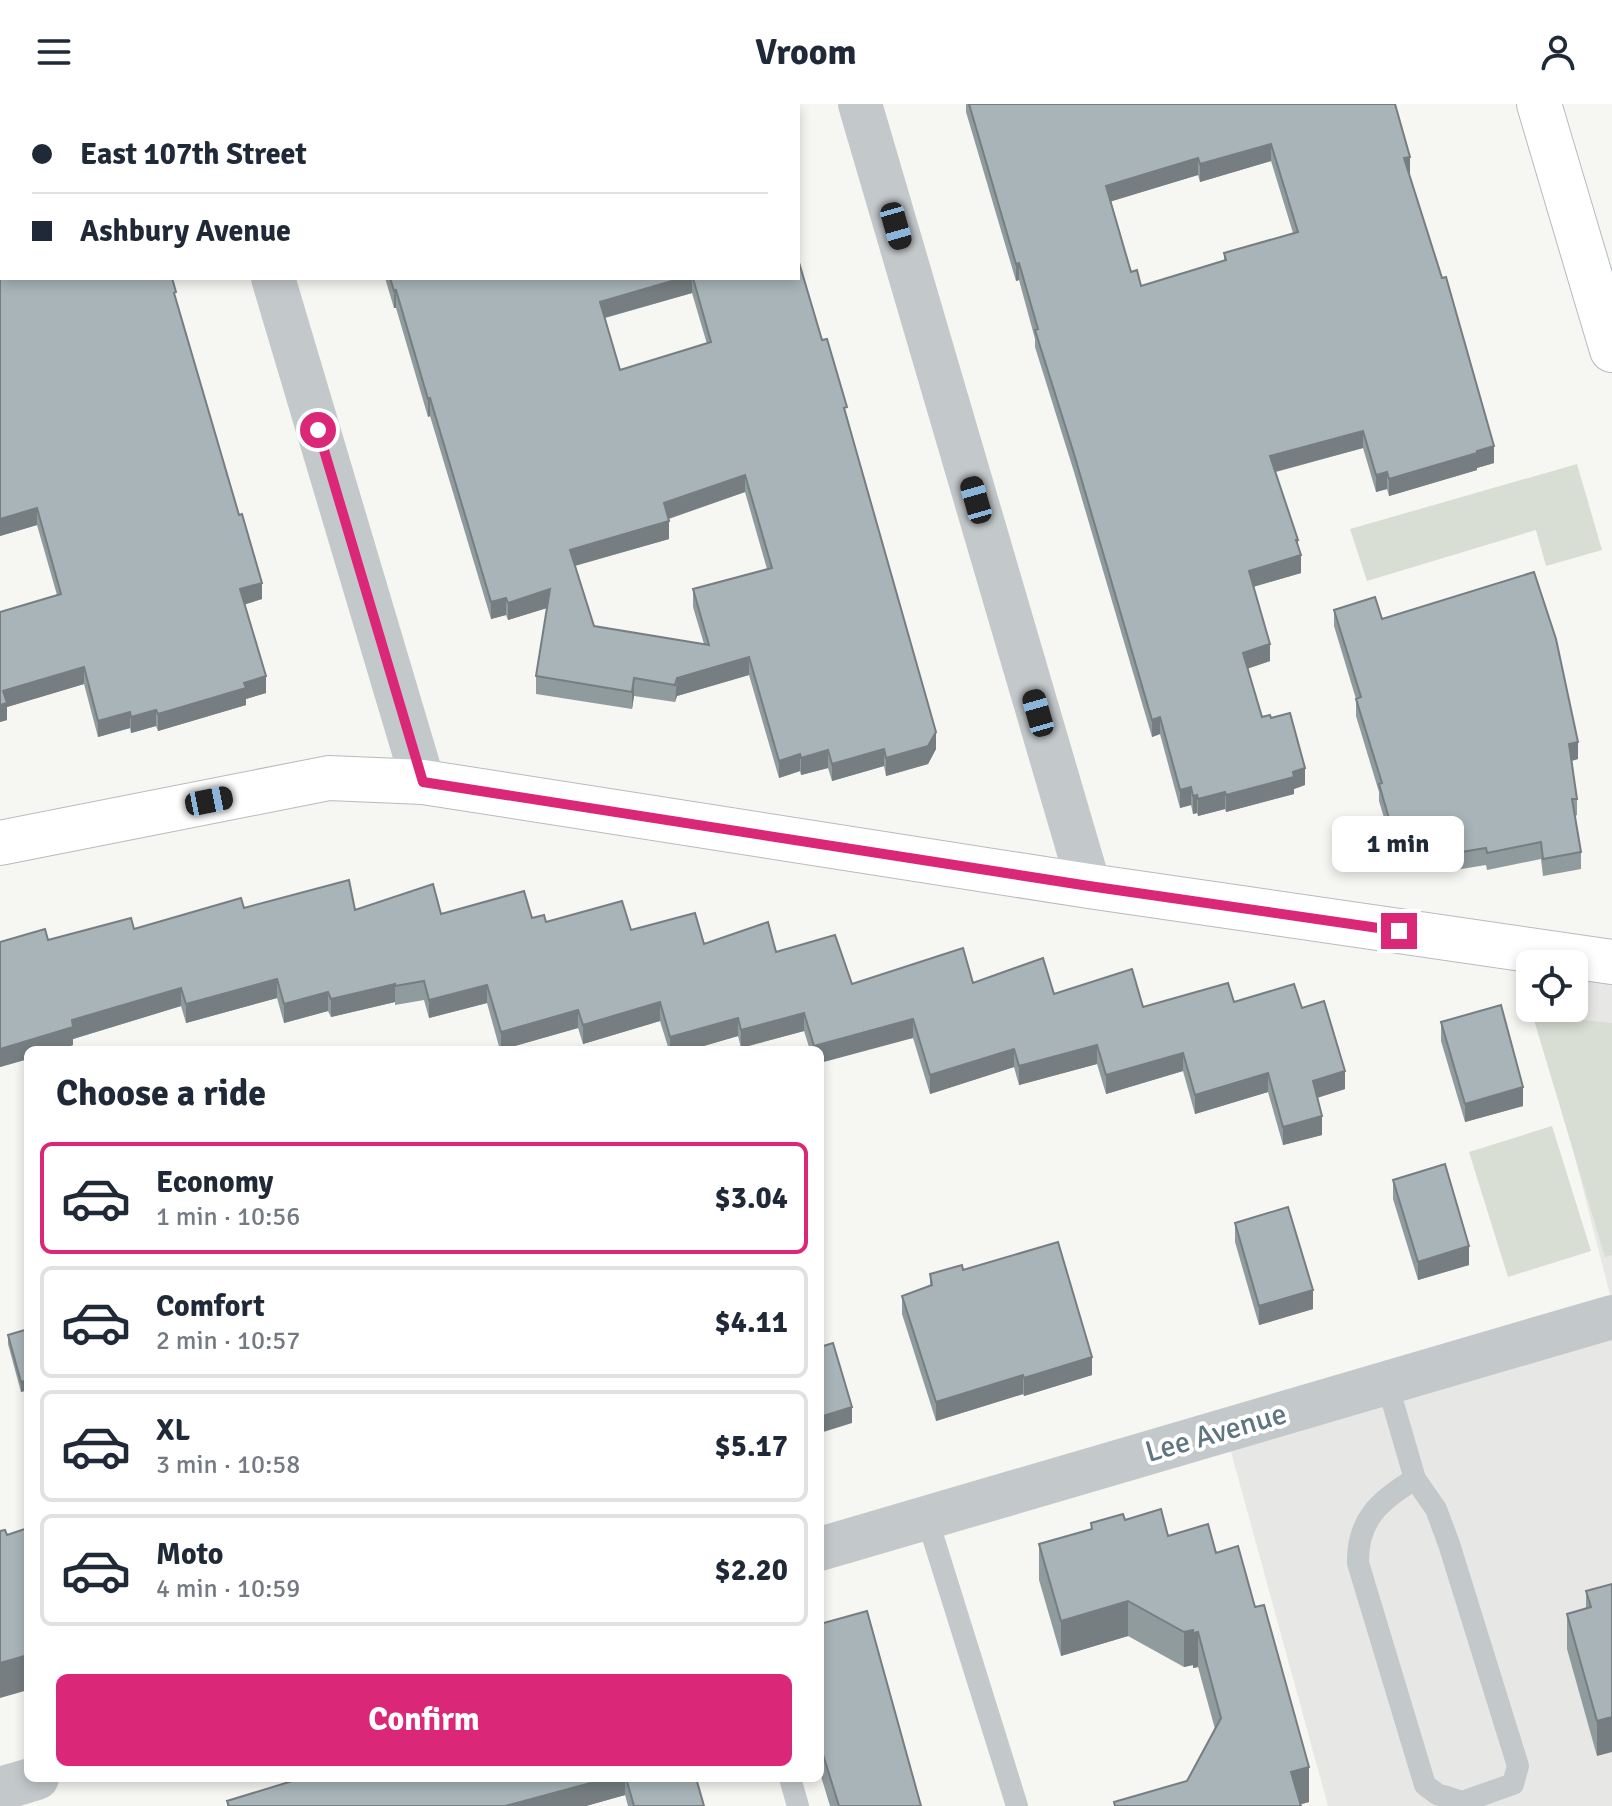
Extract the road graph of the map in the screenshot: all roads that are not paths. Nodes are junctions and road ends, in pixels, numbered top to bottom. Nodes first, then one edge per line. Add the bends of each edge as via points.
1 (860, 104) edge
2 (1539, 104) edge
3 (274, 280) edge
4 (1612, 350) edge
5 (423, 782) junction
6 (0, 843) edge
7 (1089, 886) junction
8 (1612, 962) edge
9 (1612, 1317) edge
10 (1387, 1383) junction
11 (1415, 1479) junction
12 (927, 1518) junction
13 (824, 1548) edge
14 (24, 1782) edge
15 (791, 1782) edge
16 (0, 1789) edge
17 (798, 1806) edge
18 (1017, 1806) edge

1 - 7 street
2 - 4 street
3 - 5 street
5 - 6 street via 329,778
5 - 7 street
7 - 8 street
9 - 10 street, Lee Avenue
10 - 11 lane
10 - 12 street, Lee Avenue
11 - 11 lane via 1372,1513 1359,1543 1358,1563 1425,1785 1462,1802 1513,1784 1518,1766 1449,1544 1436,1509
12 - 13 street, Lee Avenue
12 - 18 lane
14 - 16 street
15 - 17 lane

